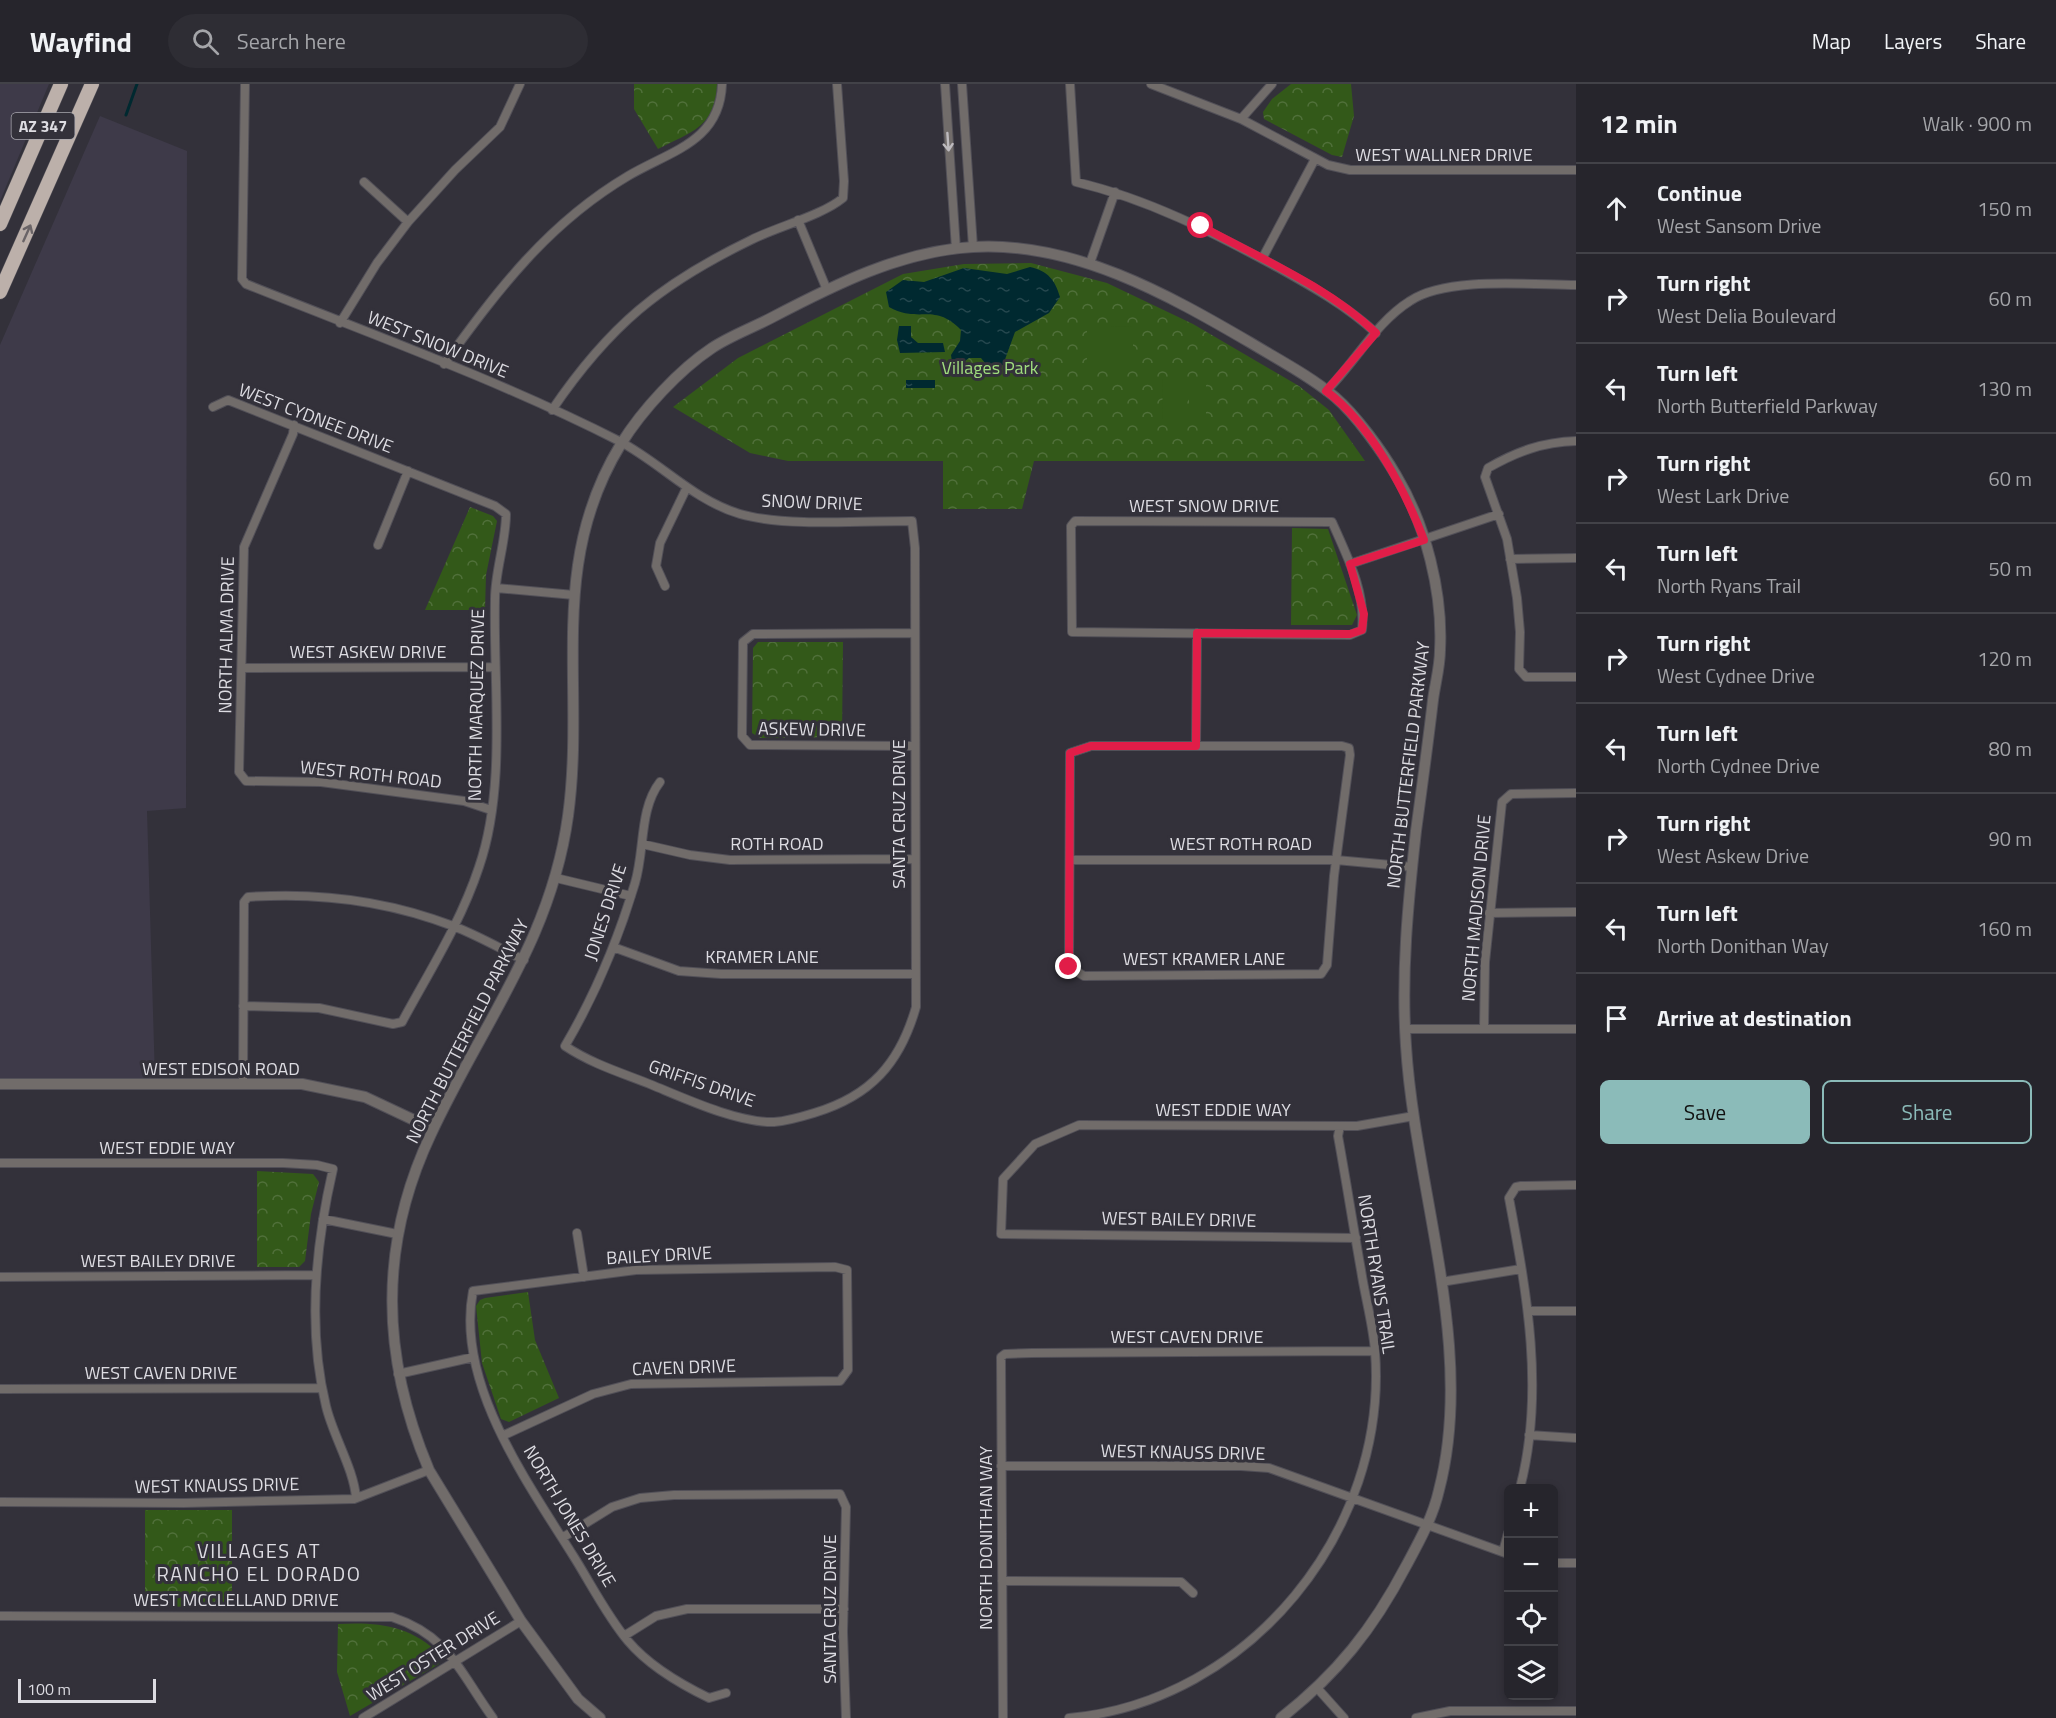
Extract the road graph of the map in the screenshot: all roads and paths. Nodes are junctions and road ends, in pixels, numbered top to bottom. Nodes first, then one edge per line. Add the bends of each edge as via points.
1 (62, 84) edge
2 (92, 84) edge
3 (245, 84) edge
4 (520, 84) edge
5 (722, 84) edge
6 (837, 84) edge
7 (945, 84) edge
8 (962, 84) edge
9 (1070, 84) edge
10 (1151, 84) edge
11 (1272, 84) edge
12 (1241, 119) junction
13 (1315, 159) junction
14 (1576, 170) edge
15 (364, 182) dead end
16 (1115, 192) junction
17 (798, 219) junction
18 (408, 222) junction
19 (0, 224) edge
20 (973, 247) junction
21 (956, 249) junction
22 (1262, 260) junction
23 (1090, 263) junction
24 (1576, 285) edge
25 (827, 290) junction
26 (0, 292) edge
27 (340, 322) junction
28 (1376, 333) junction
29 (444, 364) junction
30 (1326, 391) junction
31 (213, 407) dead end
32 (552, 410) junction
33 (294, 425) junction
34 (1576, 441) edge
35 (622, 442) junction
36 (408, 471) junction
37 (687, 487) junction
38 (506, 514) joint
39 (1499, 514) junction
40 (912, 521) joint
41 (1424, 540) junction
42 (378, 545) dead end
43 (1576, 558) edge
44 (1510, 559) junction
45 (1350, 564) junction
46 (665, 586) dead end
47 (495, 588) junction
48 (574, 595) junction
49 (914, 633) junction
50 (1197, 633) junction
51 (495, 667) junction
52 (242, 668) junction
53 (1576, 677) edge
54 (914, 746) junction
55 (1196, 746) junction
56 (246, 781) joint
57 (660, 782) dead end
58 (1576, 793) edge
59 (491, 810) junction
60 (642, 844) junction
61 (914, 859) junction
62 (1070, 860) junction
63 (1336, 860) junction
64 (1413, 867) junction
65 (556, 878) junction
66 (631, 896) junction
67 (1576, 912) edge
68 (1489, 913) junction
69 (454, 926) junction
70 (613, 948) junction
71 (524, 960) junction
72 (916, 974) junction
73 (243, 1006) junction
74 (1405, 1029) junction
75 (1484, 1029) junction
76 (1576, 1029) edge
77 (565, 1046) joint
78 (243, 1083) junction
79 (0, 1084) edge
80 (865, 1090) joint
81 (1414, 1116) junction
82 (1340, 1126) junction
83 (433, 1129) junction
84 (0, 1163) edge
85 (1576, 1185) edge
86 (323, 1219) junction
87 (577, 1233) dead end
88 (397, 1234) junction
89 (1001, 1234) joint
90 (1356, 1238) junction
91 (1521, 1269) junction
92 (316, 1275) junction
93 (0, 1277) edge
94 (584, 1277) junction
95 (1441, 1282) junction
96 (473, 1291) joint
97 (1527, 1311) junction
98 (1576, 1311) edge
99 (1375, 1351) junction
100 (474, 1357) junction
101 (1001, 1357) joint
102 (398, 1374) junction
103 (840, 1381) joint
104 (322, 1388) junction
105 (0, 1389) edge
106 (1529, 1435) junction
107 (502, 1436) junction
108 (1576, 1438) edge
109 (1001, 1466) junction
110 (429, 1470) junction
111 (1521, 1484) edge
112 (356, 1498) junction
113 (1354, 1498) junction
114 (0, 1502) edge
115 (1427, 1525) junction
116 (562, 1538) junction
117 (1504, 1552) edge
118 (1558, 1563) edge
119 (1576, 1563) edge
120 (1002, 1581) junction
121 (1193, 1593) dead end
122 (844, 1609) junction
123 (0, 1616) edge
124 (521, 1621) junction
125 (624, 1636) junction
126 (456, 1662) junction
127 (1318, 1689) junction
128 (726, 1693) dead end
129 (1576, 1711) edge
130 (363, 1718) edge
131 (494, 1718) edge
132 (600, 1718) edge
133 (846, 1718) edge
134 (1003, 1718) edge
135 (1069, 1718) edge
136 (1281, 1718) edge
137 (1344, 1718) edge
138 (1416, 1718) edge

1 - 19 highway, AZ 347
26 -> 2 highway, AZ 347
3 - 27 street, WEST SNOW DRIVE via 242,279
4 - 18 street via 500,128
5 - 29 street via 722,101 712,123 697,139 626,177 537,246
6 - 17 street via 843,198
7 -> 21 street
8 - 20 street
9 - 16 street via 1076,182
10 - 12 street, WEST WALLNER DRIVE
11 - 12 street
12 - 13 street, WEST WALLNER DRIVE
13 - 14 street, WEST WALLNER DRIVE via 1350,170 1385,172
13 - 22 street
15 - 18 street
16 - 22 street via 1161,208
16 - 23 street
17 - 25 street
17 - 32 street via 719,255 660,291 583,365
18 - 27 street
20 - 21 street, NORTH BUTTERFIELD PARKWAY
20 - 23 street, NORTH BUTTERFIELD PARKWAY via 1028,250
21 - 25 street, NORTH BUTTERFIELD PARKWAY via 884,264
22 - 28 street via 1347,309
23 - 30 street, NORTH BUTTERFIELD PARKWAY via 1185,305
24 - 28 street via 1454,285 1410,300
25 - 35 street, NORTH BUTTERFIELD PARKWAY via 710,349 656,397
27 - 29 street, WEST SNOW DRIVE
28 - 30 street
29 - 32 street, WEST SNOW DRIVE
30 - 41 street, NORTH BUTTERFIELD PARKWAY via 1340,401 1396,475
31 - 33 street, WEST CYDNEE DRIVE via 228,400
32 - 35 street, WEST SNOW DRIVE
33 - 36 street, WEST CYDNEE DRIVE
33 - 52 street, NORTH ALMA DRIVE via 244,547
34 - 39 street via 1554,442 1514,453 1488,468 1485,477
35 - 37 street, SNOW DRIVE
35 - 48 street, NORTH BUTTERFIELD PARKWAY via 590,507 574,576
36 - 38 street, WEST CYDNEE DRIVE
36 - 42 street, WEST CYDNEE DRIVE
37 - 40 street, SNOW DRIVE via 703,499 750,515
37 - 46 street via 660,543 656,566
38 - 47 street, NORTH MARQUEZ DRIVE
39 - 41 street
39 - 44 street
40 - 49 street, SANTA CRUZ DRIVE
41 - 45 street
41 - 64 street, NORTH BUTTERFIELD PARKWAY via 1435,589 1441,648
43 - 44 street
44 - 53 street via 1520,632 1518,669 1526,677
45 - 50 street via 1364,614 1362,630 1350,634
45 - 50 street, WEST SNOW DRIVE via 1332,522 1075,521 1071,526 1072,632
47 - 48 street
47 - 51 street, NORTH MARQUEZ DRIVE
48 - 65 street, NORTH BUTTERFIELD PARKWAY via 573,780
49 - 54 street, SANTA CRUZ DRIVE
49 - 54 street, ASKEW DRIVE via 760,633 746,638 742,648 741,689 742,736 756,746
50 - 55 street
51 - 52 street, WEST ASKEW DRIVE
51 - 59 street, NORTH MARQUEZ DRIVE via 495,775
52 - 56 street, NORTH ALMA DRIVE via 240,772
54 - 61 street, SANTA CRUZ DRIVE
55 - 62 street via 1091,746 1070,753
55 - 63 street via 1349,748
56 - 59 street, WEST ROTH ROAD via 321,782 464,801
57 - 60 street, JONES DRIVE via 650,795
58 - 68 street, NORTH MADISON DRIVE via 1511,794 1502,802
59 - 69 street, NORTH MARQUEZ DRIVE via 479,866
60 - 61 street, ROTH ROAD via 730,860
60 - 66 street, JONES DRIVE
61 - 72 street, SANTA CRUZ DRIVE
62 - 63 street, WEST ROTH ROAD
62 - 63 street, WEST KRAMER LANE via 1069,967 1077,974 1321,974 1327,965
63 - 64 street, WEST ROTH ROAD
64 - 74 street, NORTH BUTTERFIELD PARKWAY via 1404,964
65 - 66 street
65 - 71 street, NORTH BUTTERFIELD PARKWAY
66 - 70 street, JONES DRIVE
67 - 68 street
68 - 75 street, NORTH MADISON DRIVE
69 - 71 street
69 - 73 street, NORTH MARQUEZ DRIVE via 402,1022 393,1024 319,1008
69 - 73 street via 343,898 249,897 244,902 242,935
70 - 72 street, KRAMER LANE via 679,971
70 - 77 street, JONES DRIVE via 588,1006
71 - 83 street, NORTH BUTTERFIELD PARKWAY
72 - 80 street, SANTA CRUZ DRIVE via 916,1006 902,1046 885,1071
73 - 78 street
74 - 75 street
74 - 81 street, NORTH BUTTERFIELD PARKWAY
75 - 76 street
77 - 80 street, GRIFFIS DRIVE via 588,1061 750,1119 795,1119 839,1106
78 - 79 street, WEST EDISON ROAD
78 - 83 street, WEST EDISON ROAD via 302,1084 338,1090 395,1109
81 - 82 street, WEST EDDIE WAY
81 - 95 street, NORTH BUTTERFIELD PARKWAY
82 - 89 street, WEST EDDIE WAY via 1079,1125 1035,1144 1004,1179
82 - 90 street, NORTH RYANS TRAIL via 1338,1136
83 - 88 street, NORTH BUTTERFIELD PARKWAY
84 - 86 street, WEST EDDIE WAY via 317,1165 333,1169
85 - 91 street via 1516,1187 1509,1198
86 - 88 street
86 - 92 street
87 - 94 street
88 - 102 street, NORTH BUTTERFIELD PARKWAY via 390,1302
89 - 90 street, WEST BAILEY DRIVE
90 - 99 street, NORTH RYANS TRAIL
91 - 95 street
91 - 97 street
92 - 93 street, WEST BAILEY DRIVE
92 - 104 street
94 - 96 street, BAILEY DRIVE
94 - 103 street, BAILEY DRIVE via 661,1269 847,1270 848,1370
95 - 115 street, NORTH BUTTERFIELD PARKWAY via 1447,1321 1450,1418 1440,1490
96 - 100 street, NORTH JONES DRIVE via 470,1305
97 - 98 street
97 - 106 street via 1534,1367
99 - 101 street, WEST CAVEN DRIVE via 1014,1353
99 - 113 street, NORTH RYANS TRAIL via 1373,1412
100 - 102 street
100 - 107 street, NORTH JONES DRIVE
101 - 109 street, NORTH DONITHAN WAY
102 - 110 street, NORTH BUTTERFIELD PARKWAY
103 - 107 street, CAVEN DRIVE via 631,1384 593,1394
104 - 105 street, WEST CAVEN DRIVE
104 - 112 street
106 - 108 street
106 - 111 street
107 - 116 street, NORTH JONES DRIVE
109 - 113 street, WEST KNAUSS DRIVE via 1269,1468
109 - 120 street, NORTH DONITHAN WAY
110 - 112 street, WEST KNAUSS DRIVE
110 - 124 street, NORTH BUTTERFIELD PARKWAY
112 - 114 street, WEST KNAUSS DRIVE via 184,1503
113 - 115 street, WEST KNAUSS DRIVE
113 - 135 street via 1330,1548 1309,1580 1265,1630 1208,1673 1161,1695 1097,1716
115 - 117 street
115 - 127 street, NORTH BUTTERFIELD PARKWAY via 1385,1608 1352,1653
116 - 122 street, SANTA CRUZ DRIVE via 612,1507 640,1498 840,1494 845,1501
116 - 125 street, NORTH JONES DRIVE
118 - 119 street
120 - 121 street via 1181,1582
120 - 134 street, NORTH DONITHAN WAY
122 - 125 street via 687,1609 656,1616
122 - 133 street, SANTA CRUZ DRIVE
123 - 126 street, WEST MCCLELLAND DRIVE via 392,1617 412,1623 437,1639
124 - 126 street, WEST OSTER DRIVE
124 - 132 street, NORTH BUTTERFIELD PARKWAY via 578,1699
125 - 128 street, NORTH JONES DRIVE via 676,1683 709,1698
126 - 130 street, WEST OSTER DRIVE
126 - 131 street, WEST MCCLELLAND DRIVE
127 - 136 street, NORTH BUTTERFIELD PARKWAY
127 - 137 street
129 - 138 street via 1450,1711

